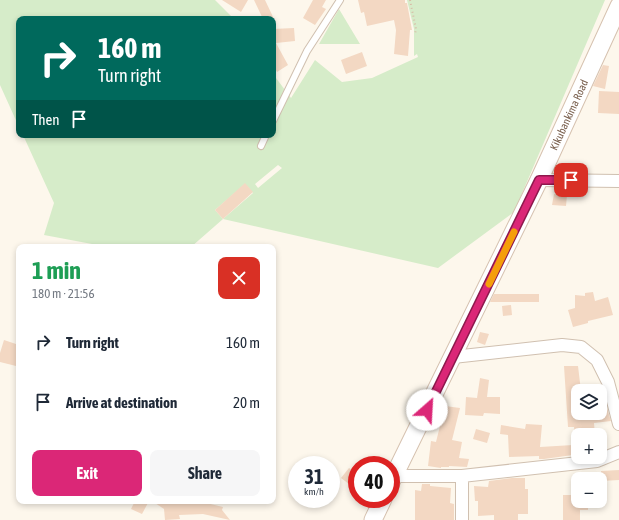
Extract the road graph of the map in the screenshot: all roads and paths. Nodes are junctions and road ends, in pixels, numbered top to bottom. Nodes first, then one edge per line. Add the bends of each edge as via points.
1 (340, 0) edge
2 (410, 0) edge
3 (619, 6) edge
4 (415, 34) dead end
5 (276, 115) edge
6 (265, 138) edge
7 (261, 146) dead end
8 (539, 180) junction
9 (619, 181) edge
10 (453, 357) junction
11 (619, 424) edge
12 (619, 452) edge
13 (400, 463) edge
14 (462, 476) junction
15 (400, 479) edge
16 (379, 508) edge
17 (373, 520) edge
18 (462, 520) edge

1 - 5 lane via 307,51
2 - 4 path
3 - 8 street, Kikubankima Road
6 - 7 lane
8 - 9 street
8 - 10 street, Kikubankima Road
10 - 11 street via 562,345 581,347 597,360 608,382
10 - 13 street, Kikubankima Road
12 - 14 street via 597,460
14 - 15 street
14 - 18 street
16 - 17 street

